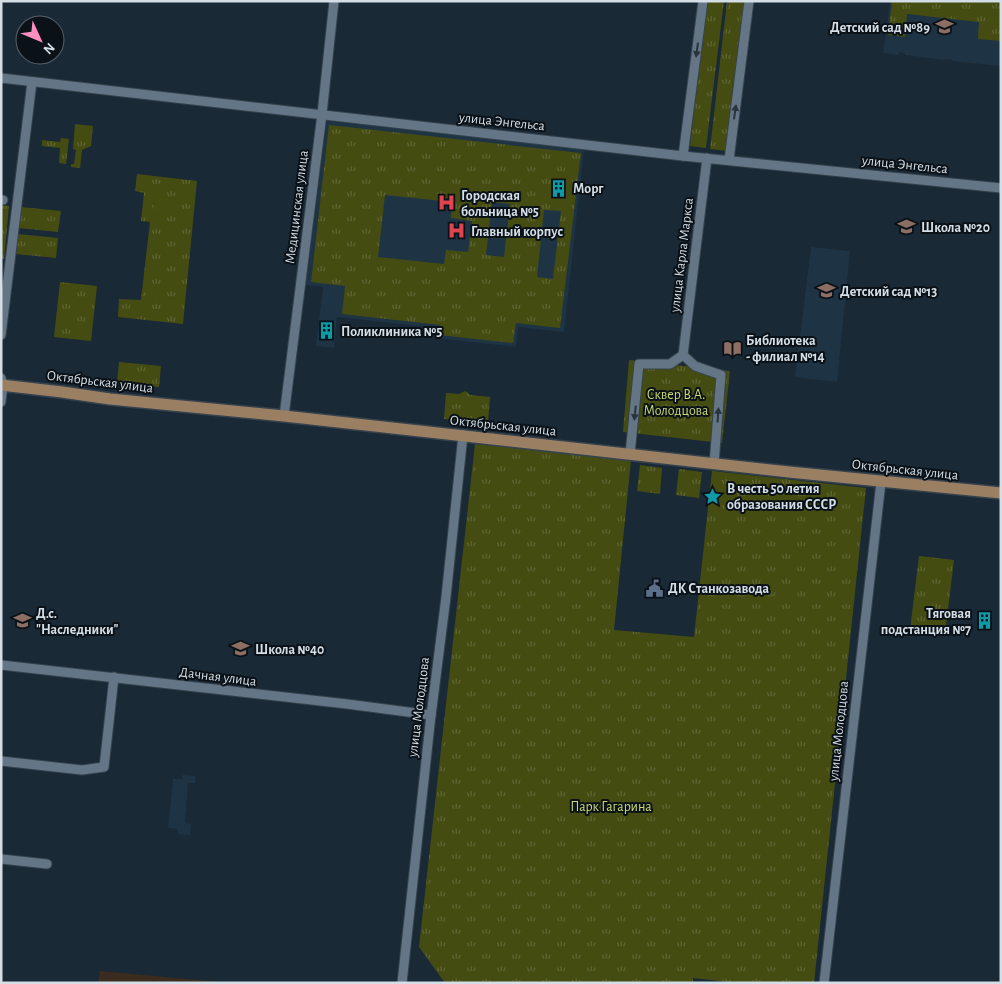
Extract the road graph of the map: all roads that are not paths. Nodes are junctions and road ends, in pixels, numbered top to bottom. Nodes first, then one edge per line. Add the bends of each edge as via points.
1 (334, 1) edge
2 (703, 1) edge
3 (749, 1) edge
4 (1, 78) edge
5 (32, 82) junction
6 (322, 114) junction
7 (683, 156) junction
8 (707, 158) junction
9 (729, 160) junction
10 (1001, 188) edge
11 (1, 335) edge
12 (683, 355) junction
13 (2, 383) edge
14 (1, 402) edge
15 (284, 416) junction
16 (463, 435) junction
17 (630, 454) junction
18 (714, 464) junction
19 (881, 482) junction
20 (1001, 493) edge
21 (1, 665) edge
22 (114, 677) junction
23 (431, 714) junction
24 (1, 761) edge
25 (1, 859) edge
26 (46, 864) dead end
27 (402, 983) edge
28 (824, 983) edge

1 - 6 street, Медицинская улица
2 -> 7 street
9 -> 3 street
4 - 5 street, улица Энгельса
5 - 6 street, улица Энгельса
5 - 11 street
6 - 7 street, улица Энгельса
6 - 15 street, Медицинская улица
7 - 8 street, улица Энгельса
8 - 9 street, улица Энгельса
8 - 12 street, улица Карла Маркса
9 - 10 street, улица Энгельса
12 -> 17 street via 670,364 639,364
18 -> 12 street via 721,375 695,366
13 - 14 street
13 - 15 main road, Октябрьская улица via 110,399
15 - 16 main road, Октябрьская улица
16 - 17 main road, Октябрьская улица
16 - 23 street, улица Молодцова
17 - 18 main road, Октябрьская улица
18 - 19 main road, Октябрьская улица
19 - 20 main road, Октябрьская улица
19 - 28 street, улица Молодцова
21 - 22 street, Дачная улица
22 - 23 street, Дачная улица
22 - 24 street via 104,767 82,770
23 - 27 street, улица Молодцова
25 - 26 street

